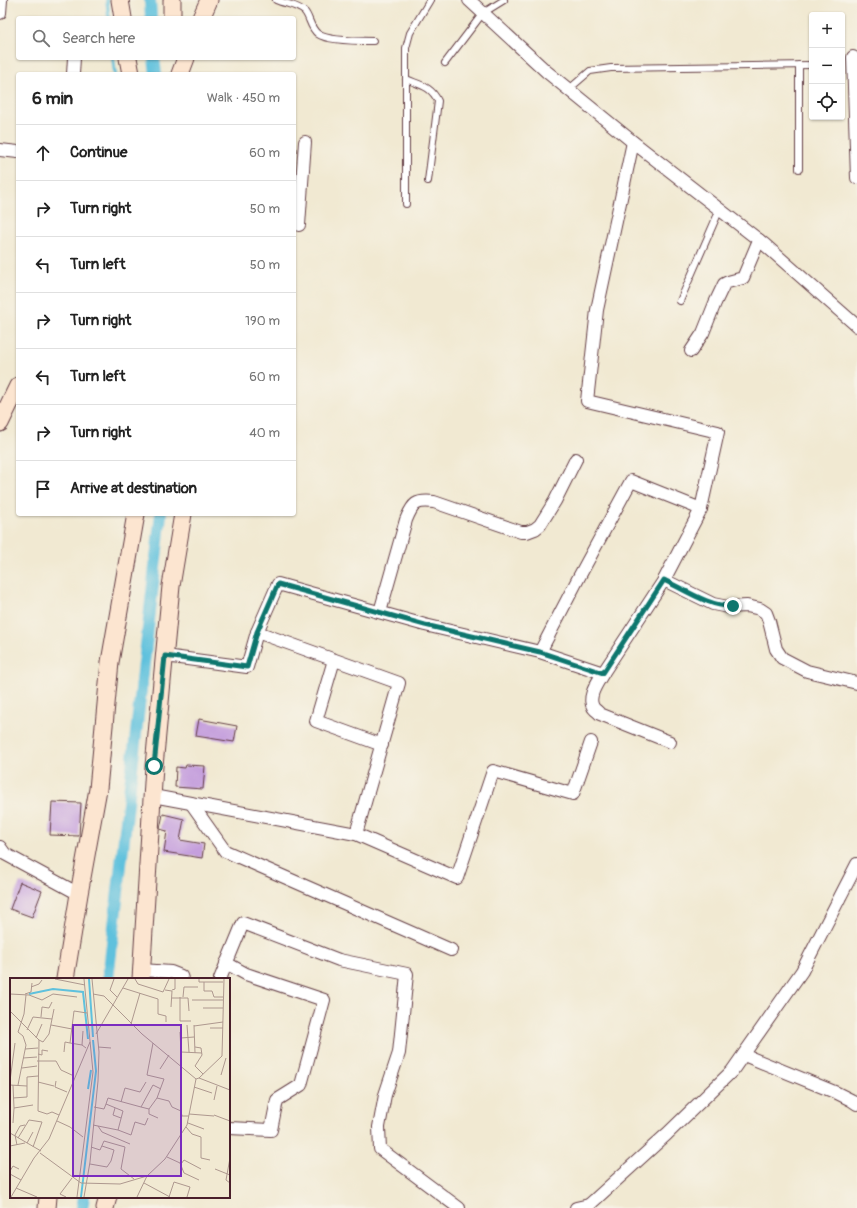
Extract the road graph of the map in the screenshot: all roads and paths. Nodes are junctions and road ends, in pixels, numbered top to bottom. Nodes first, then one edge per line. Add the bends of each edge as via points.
1 (1, 0) edge
2 (120, 0) edge
3 (172, 0) edge
4 (209, 0) edge
5 (276, 0) edge
6 (430, 0) edge
7 (469, 0) edge
8 (504, 0) edge
9 (0, 13) edge
10 (483, 13) junction
11 (123, 16) edge
12 (172, 16) edge
13 (202, 16) edge
14 (373, 41) dead end
15 (853, 58) dead end
16 (74, 60) edge
17 (128, 60) edge
18 (174, 60) edge
19 (185, 60) edge
20 (445, 63) dead end
21 (799, 65) junction
22 (809, 65) edge
23 (73, 72) edge
24 (131, 72) edge
25 (178, 72) edge
26 (180, 72) edge
27 (406, 79) junction
28 (568, 90) junction
29 (856, 108) edge
30 (305, 142) dead end
31 (633, 142) junction
32 (0, 150) edge
33 (16, 152) edge
34 (799, 169) dead end
35 (857, 178) edge
36 (428, 181) dead end
37 (298, 186) edge
38 (406, 204) dead end
39 (720, 209) junction
40 (299, 225) dead end
41 (759, 240) junction
42 (680, 301) dead end
43 (857, 326) edge
44 (691, 351) dead end
45 (16, 389) edge
46 (4, 405) edge
47 (0, 423) edge
48 (576, 460) dead end
49 (701, 508) junction
50 (136, 516) edge
51 (183, 516) edge
52 (664, 580) junction
53 (380, 612) junction
54 (257, 632) junction
55 (540, 652) junction
56 (165, 656) junction
57 (334, 660) junction
58 (603, 673) junction
59 (857, 683) edge
60 (591, 742) dead end
61 (670, 742) dead end
62 (382, 745) junction
63 (153, 796) junction
64 (191, 803) junction
65 (356, 834) junction
66 (0, 847) edge
67 (857, 864) edge
68 (79, 894) junction
69 (451, 950) dead end
70 (226, 964) junction
71 (142, 975) edge
72 (65, 978) edge
73 (182, 978) edge
74 (220, 978) edge
75 (744, 1055) junction
76 (857, 1104) edge
77 (230, 1128) edge
78 (48, 1198) edge
79 (108, 1198) edge
80 (588, 1207) edge
81 (47, 1208) edge
82 (105, 1208) edge
83 (459, 1208) edge
84 (576, 1208) edge

1 - 9 street
2 - 11 street
3 - 12 street
4 - 13 street
5 - 14 lane via 298,7 305,13 318,34 328,38
6 - 27 lane via 410,33 406,48
7 - 10 street
8 - 10 lane
10 - 20 lane
10 - 28 street
15 - 29 street
16 - 23 street
17 - 24 street
18 - 25 street
19 - 26 street
21 - 22 lane
21 - 28 lane via 611,68 590,71
21 - 34 lane
27 - 36 lane via 424,86 434,93 438,101
27 - 38 lane
28 - 31 street
29 - 35 street
30 - 37 street
31 - 39 street
31 - 49 street via 597,310 587,401 718,432
32 - 33 street
37 - 40 street
39 - 41 street
39 - 42 lane
41 - 43 street
41 - 44 street via 743,278 724,284 703,333
45 - 46 street
46 - 47 street
48 - 53 street via 540,525 527,532 434,502 415,503 406,520
49 - 52 street
49 - 55 street via 631,481
50 - 68 street via 110,662 98,789
51 - 56 street via 171,586
52 - 58 street
52 - 59 street via 713,604 760,609 766,613 776,649 782,658 807,670
53 - 54 street via 278,584
53 - 55 street
54 - 56 street via 247,667
54 - 57 street
55 - 58 street
56 - 63 street
57 - 62 street via 399,683
57 - 62 street via 316,721
58 - 61 street via 592,699 593,706 600,714
60 - 65 street via 573,794 492,771 457,878
62 - 65 street
63 - 64 street
63 - 71 street
64 - 65 street
64 - 69 street via 225,851
66 - 68 street via 5,854
67 - 75 street via 802,971
68 - 72 street
70 - 74 street
70 - 77 street via 246,974 324,1000 301,1085 276,1100 271,1130
70 - 83 street via 243,923 339,960 407,974 399,1054 385,1095 379,1127 380,1150
71 - 73 street via 171,972
75 - 76 street via 837,1093
75 - 80 street via 732,1071
78 - 81 street
79 - 82 street
80 - 84 street

